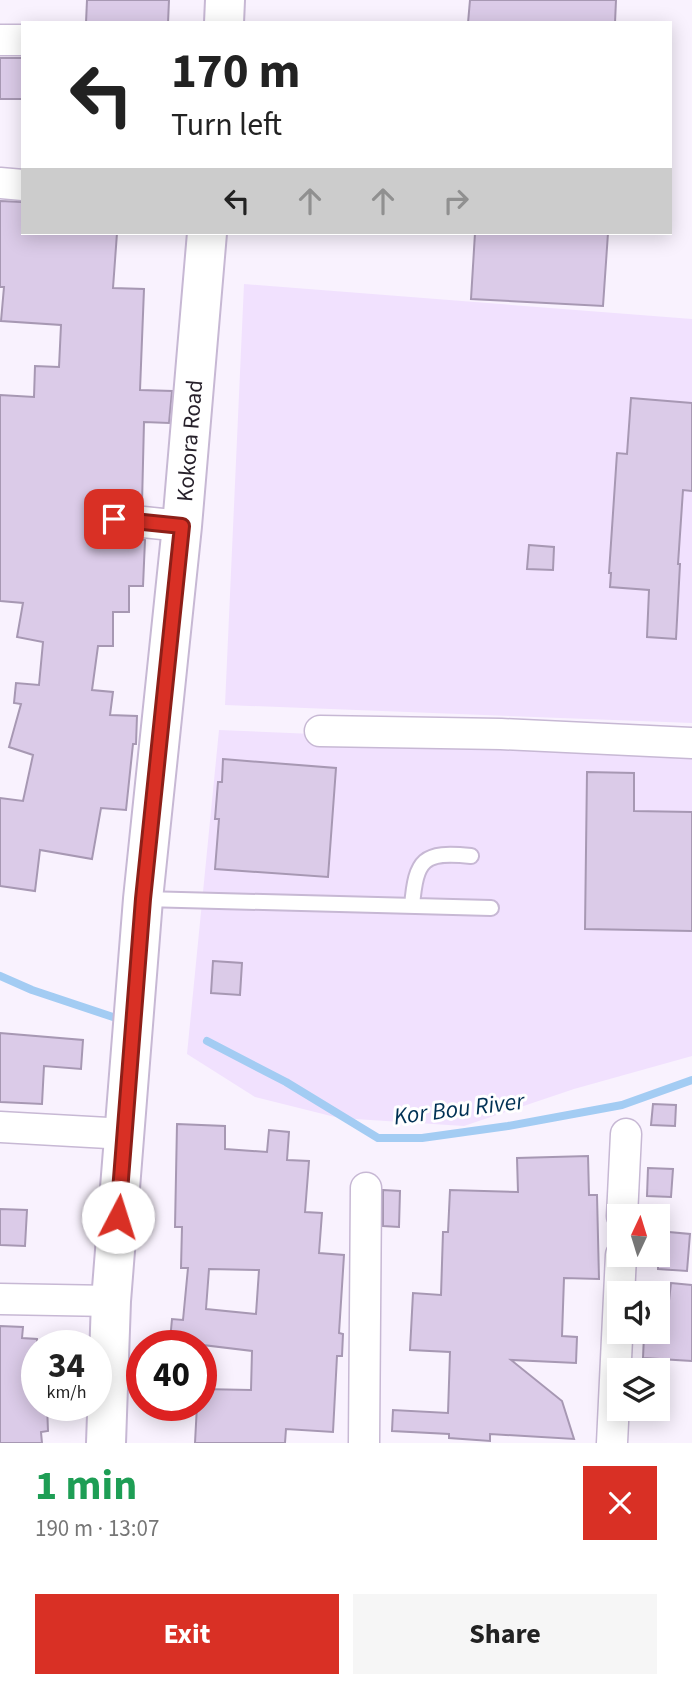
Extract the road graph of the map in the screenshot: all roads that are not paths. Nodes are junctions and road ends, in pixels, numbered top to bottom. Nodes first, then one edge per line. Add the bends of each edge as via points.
1 (225, 0) edge
2 (224, 21) edge
3 (0, 40) edge
4 (21, 40) edge
5 (0, 183) edge
6 (21, 184) edge
7 (207, 235) edge
8 (114, 519) dead end
9 (182, 526) junction
10 (320, 731) dead end
11 (692, 743) edge
12 (471, 856) dead end
13 (143, 899) junction
14 (412, 906) junction
15 (491, 908) dead end
16 (0, 1128) edge
17 (126, 1134) junction
18 (626, 1134) dead end
19 (366, 1188) dead end
20 (623, 1204) edge
21 (620, 1267) edge
22 (0, 1299) edge
23 (111, 1301) junction
24 (106, 1443) edge
25 (364, 1443) edge
26 (612, 1443) edge

1 - 2 street
3 - 4 street
5 - 6 street
7 - 9 street, Kokora Road
8 - 9 street
9 - 13 street, Kokora Road
10 - 11 street
12 - 14 lane via 433,856 423,864 415,876
13 - 14 lane
13 - 17 street, Kokora Road
14 - 15 lane
16 - 17 street
17 - 23 street, Kokora Road
18 - 20 street
19 - 25 street
21 - 26 street
22 - 23 street
23 - 24 street, Kokora Road

